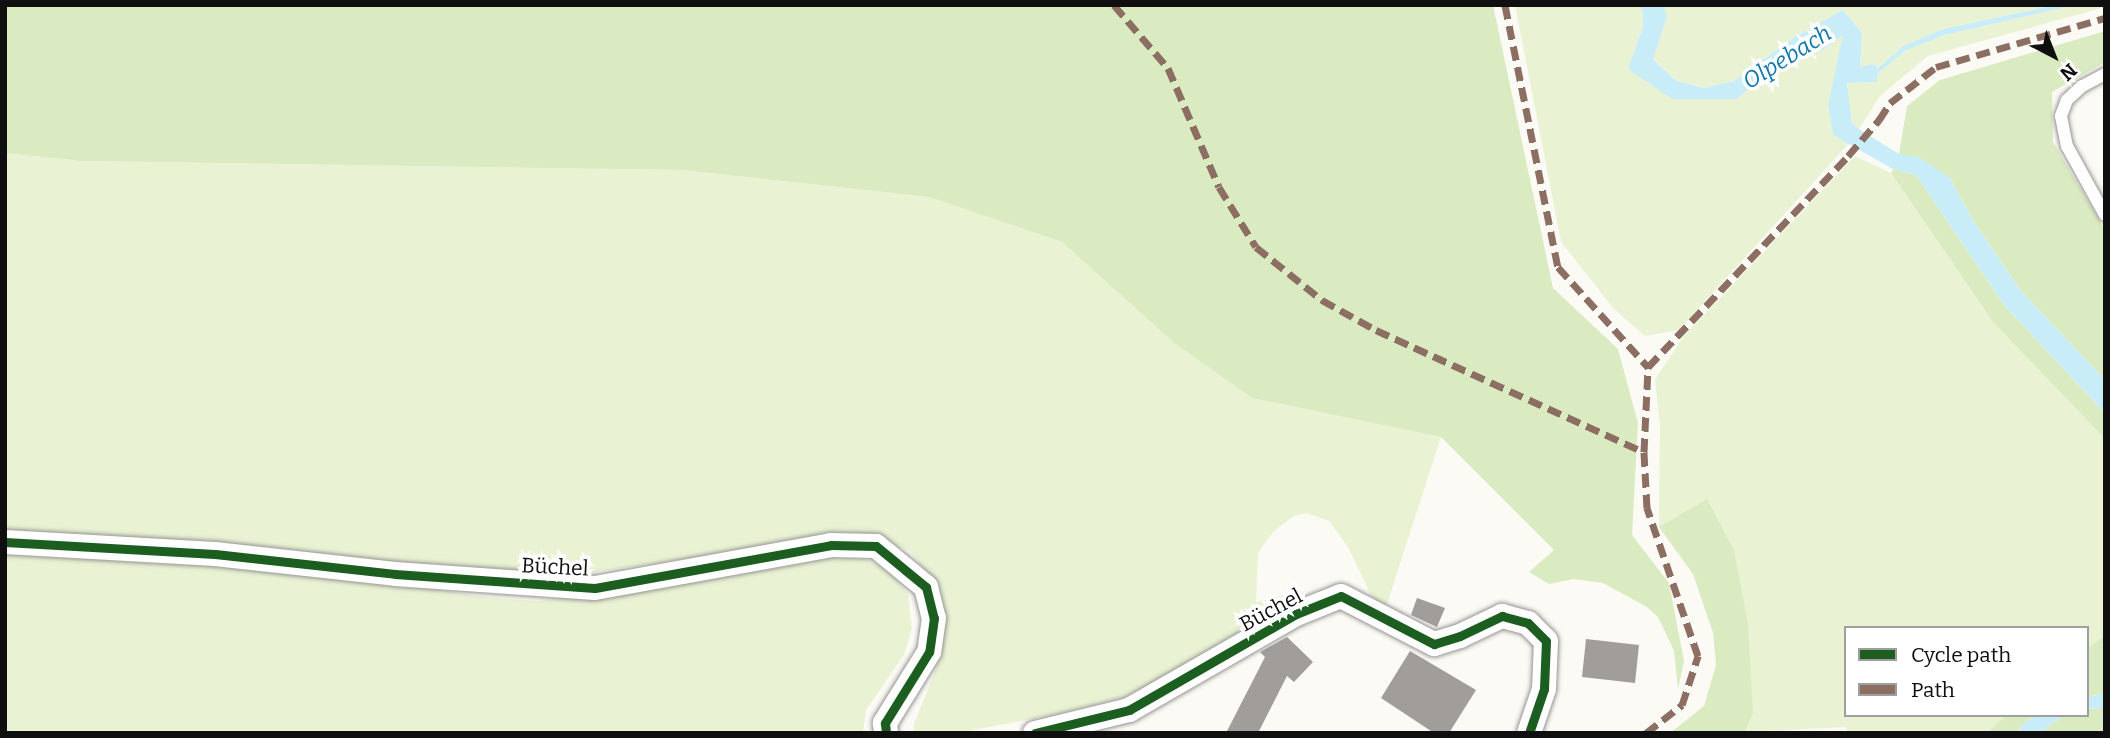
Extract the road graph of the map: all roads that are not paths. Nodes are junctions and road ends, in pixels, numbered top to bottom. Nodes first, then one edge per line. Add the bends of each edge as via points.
1 (2105, 74) edge
2 (2105, 215) edge
3 (5, 542) edge
4 (886, 733) edge
5 (1035, 733) edge
6 (1529, 733) edge

1 - 2 lane via 2067,100 2062,116 2067,146
3 - 4 street, Büchel via 215,554 395,574 594,588 831,545 876,546 926,587 934,618 929,652 885,723
5 - 6 street, Büchel via 1129,710 1296,614 1341,596 1434,645 1502,616 1528,623 1546,641 1544,689

